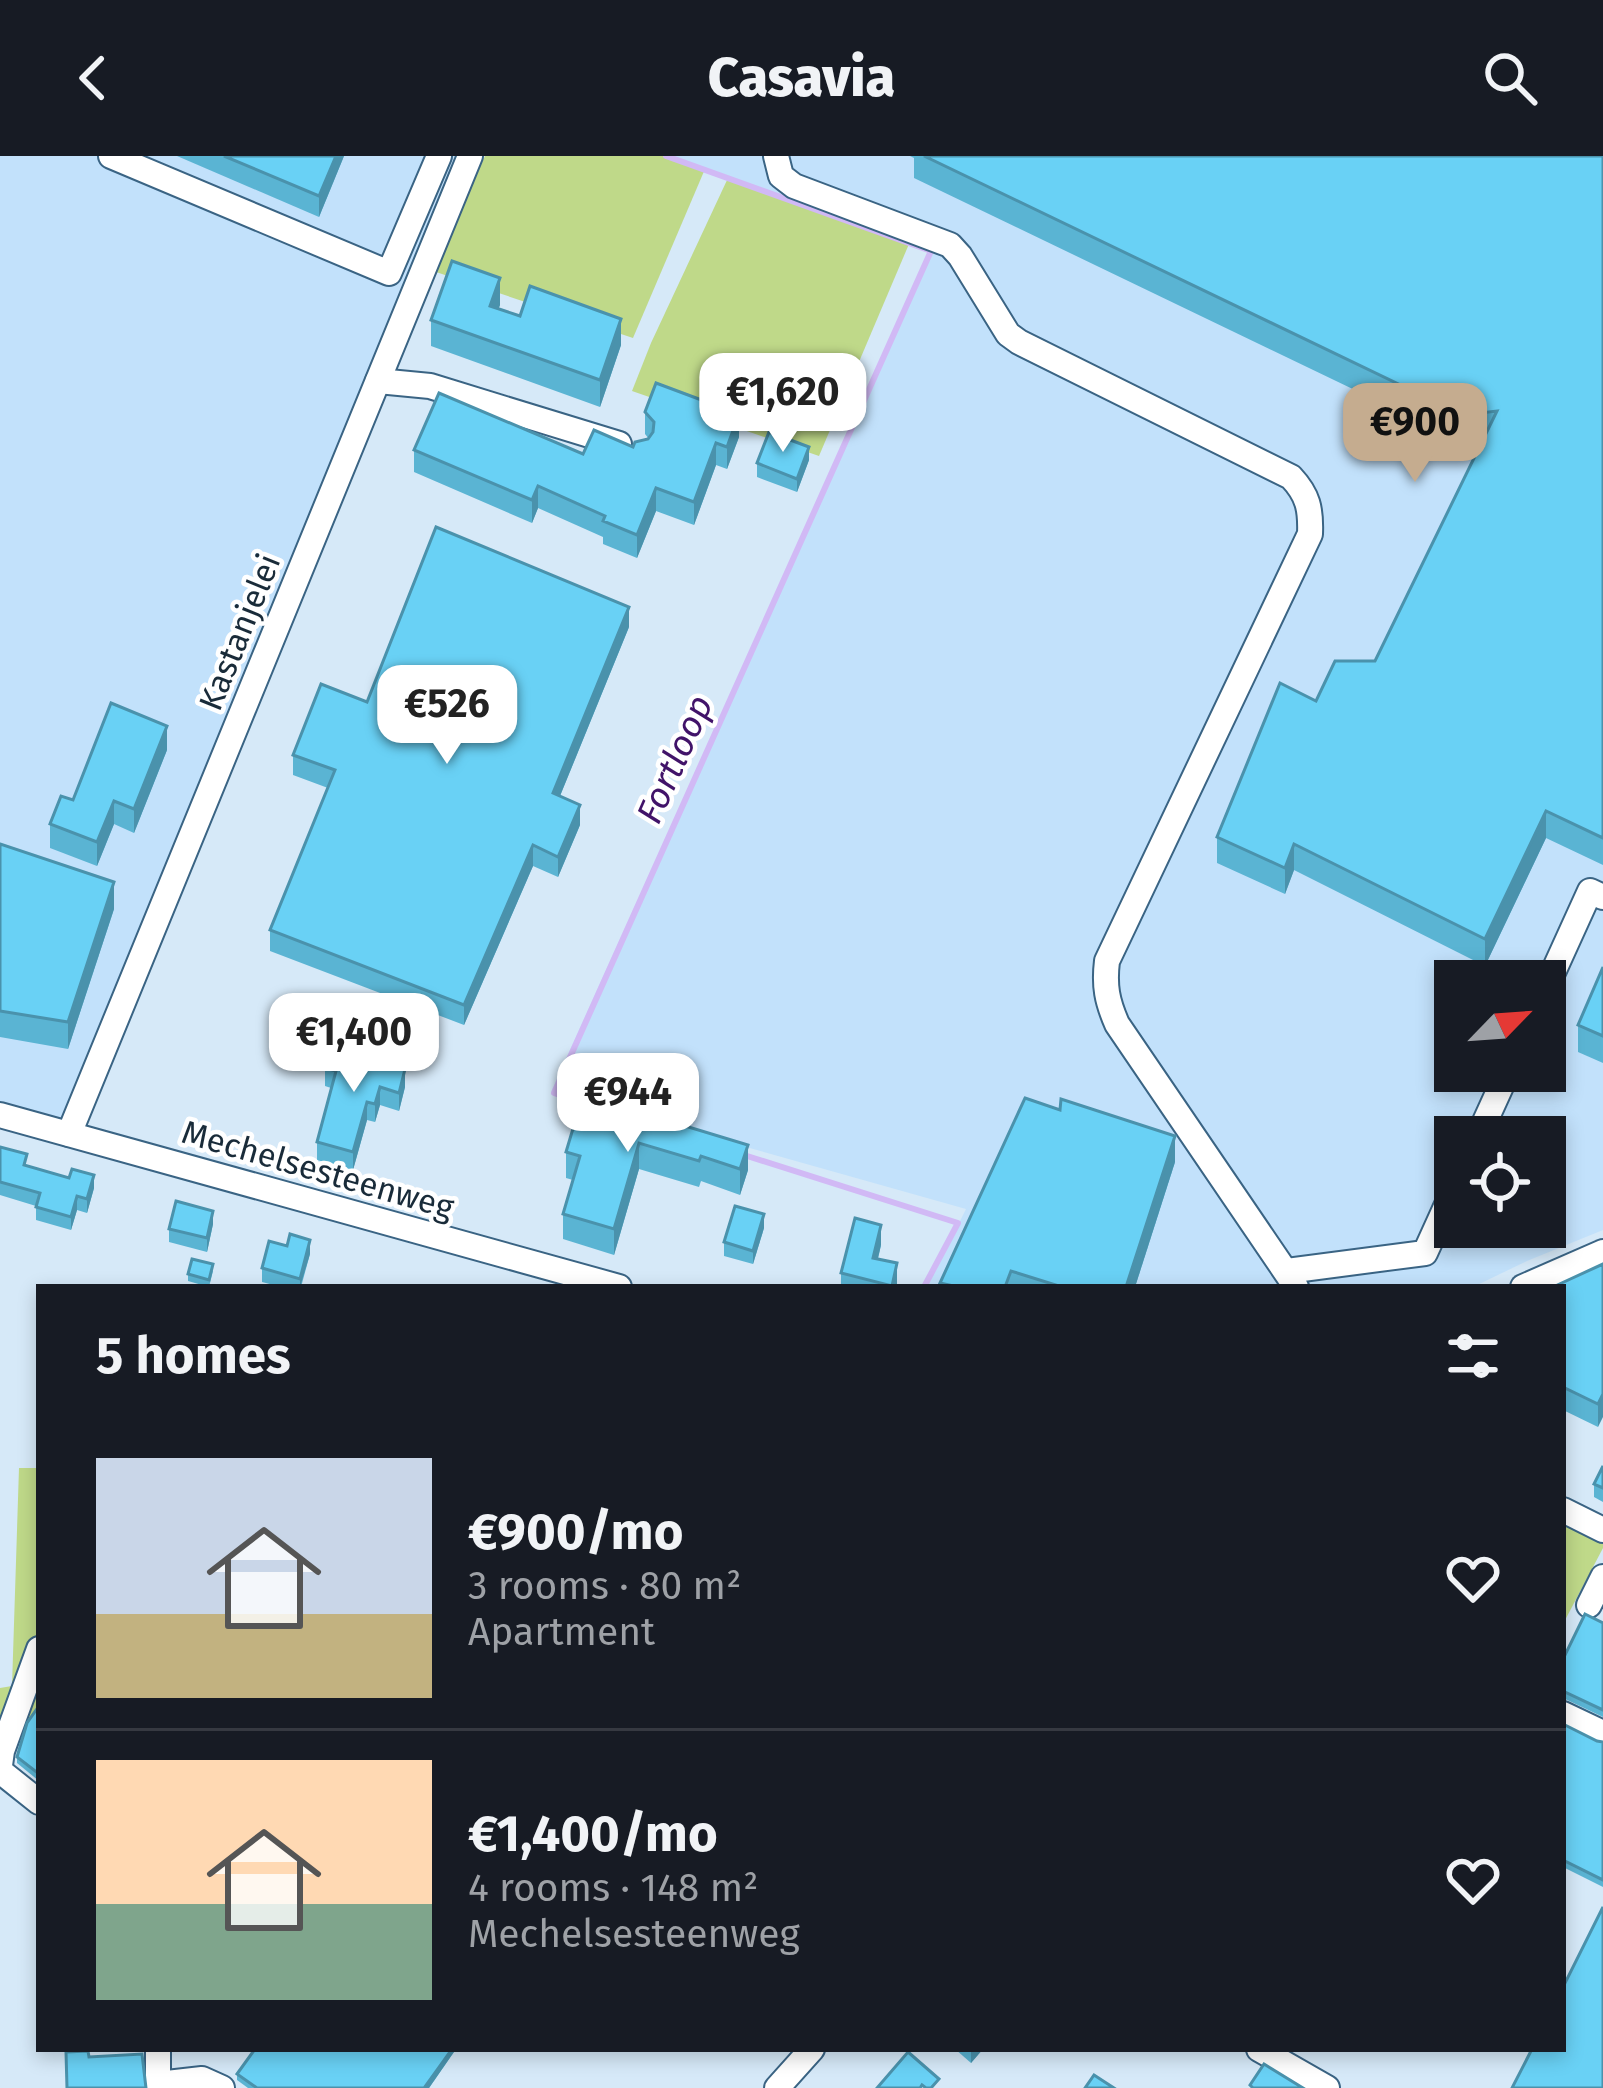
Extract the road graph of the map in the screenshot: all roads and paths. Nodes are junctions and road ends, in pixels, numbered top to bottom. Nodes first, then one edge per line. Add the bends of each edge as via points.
1 (111, 156) edge
2 (439, 156) edge
3 (470, 156) edge
4 (776, 156) edge
5 (378, 381) junction
6 (638, 449) edge
7 (1603, 898) edge
8 (1559, 960) edge
9 (0, 1114) edge
10 (69, 1133) junction
11 (1434, 1233) edge
12 (1603, 1252) edge
13 (1291, 1279) edge
14 (608, 1284) edge
15 (1530, 1284) edge
16 (1566, 1512) edge
17 (1603, 1530) edge
18 (1603, 1577) edge
19 (1589, 1605) dead end
20 (36, 1657) edge
21 (1566, 1715) edge
22 (1603, 1733) edge
23 (0, 1768) edge
24 (36, 1799) edge
25 (158, 2052) edge
26 (809, 2052) edge
27 (1264, 2052) edge
28 (158, 2086) edge
29 (222, 2088) edge
30 (777, 2088) edge
31 (1327, 2088) edge

1 - 2 street via 389,274
3 - 5 street, Kastanjelei
4 - 13 street via 794,186 950,244 1019,343 1305,491 1310,534 1107,961 1105,981 1117,1024
5 - 6 street via 430,386
5 - 10 street, Kastanjelei
7 - 8 street via 1590,891
9 - 10 street, Mechelsesteenweg
10 - 14 street, Mechelsesteenweg
11 - 13 street via 1425,1253
12 - 15 street
16 - 17 street
18 - 19 street
20 - 23 street
21 - 22 street
23 - 24 street
25 - 28 street
26 - 30 street
27 - 31 street
28 - 29 street via 202,2079

